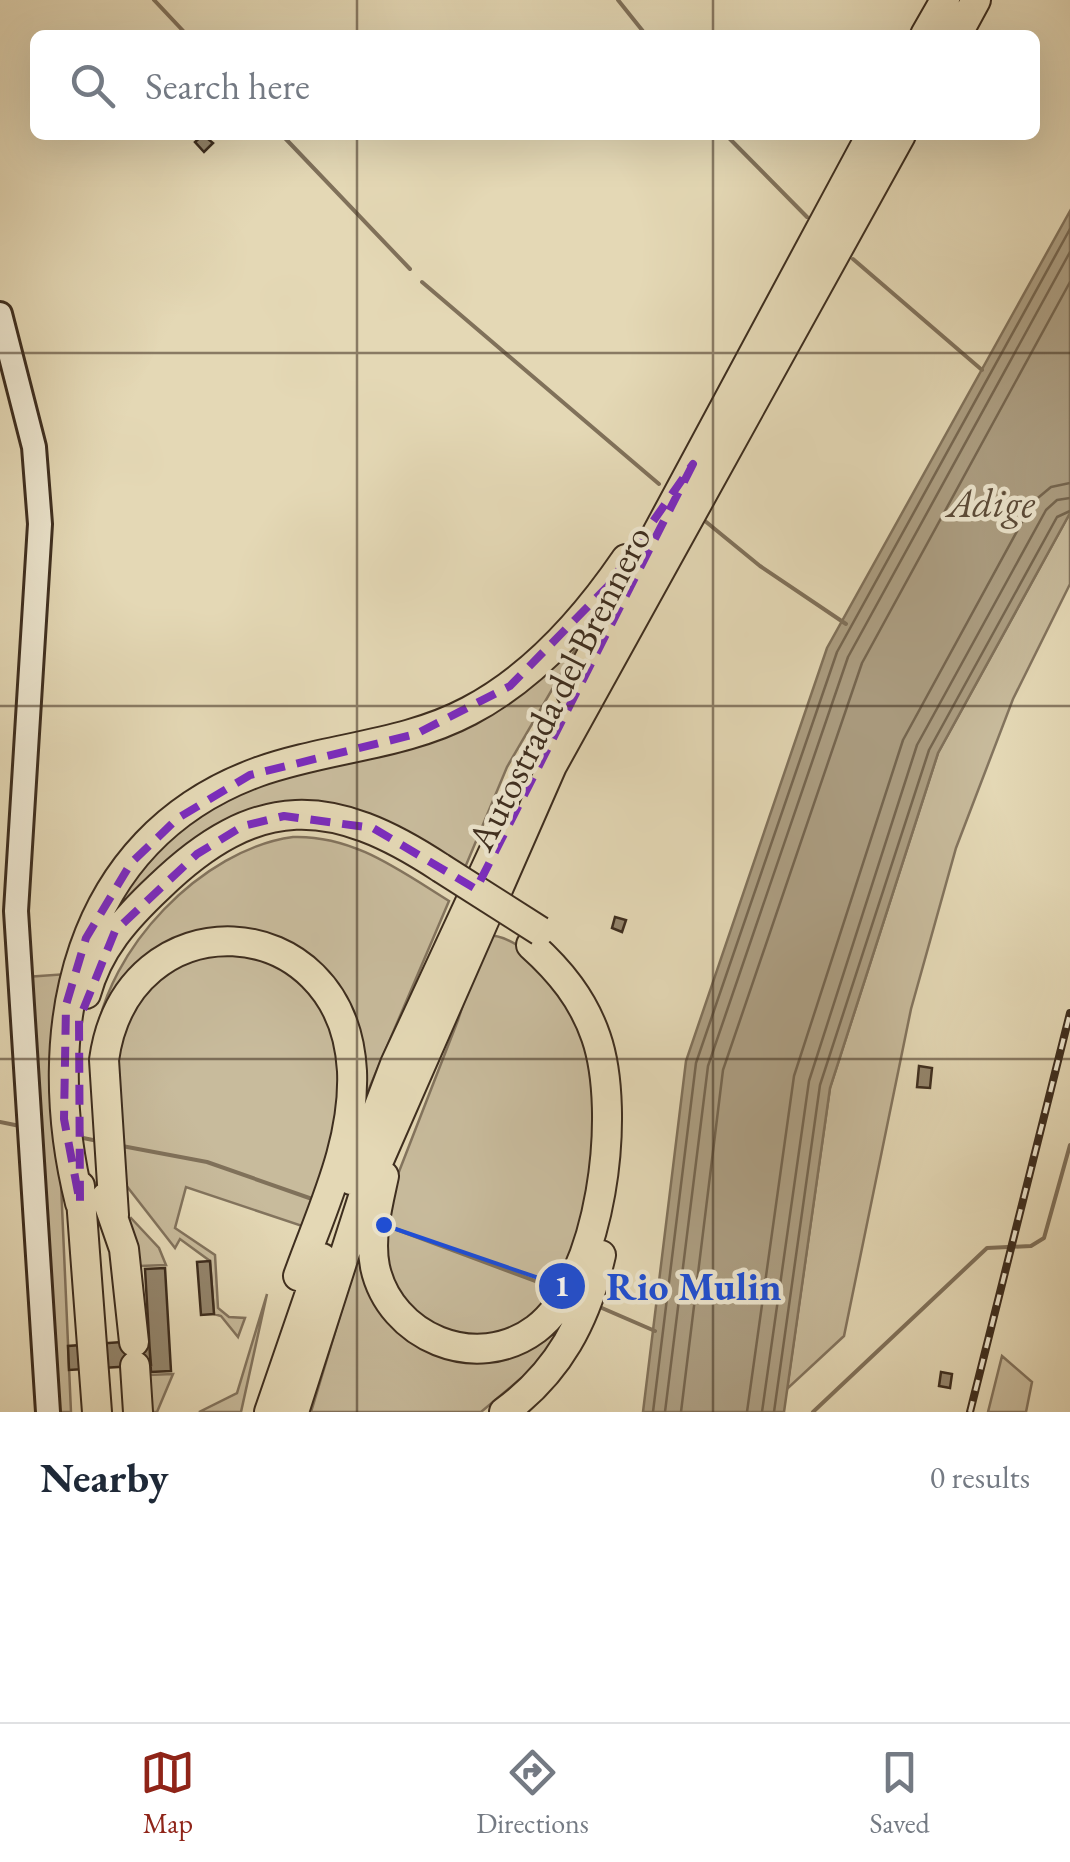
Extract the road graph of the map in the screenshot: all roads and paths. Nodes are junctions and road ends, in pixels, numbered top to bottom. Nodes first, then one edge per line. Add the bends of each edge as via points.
1 (944, 0) edge
2 (976, 0) edge
3 (929, 30) edge
4 (959, 30) edge
5 (868, 140) edge
6 (898, 140) edge
7 (0, 314) edge
8 (693, 464) junction
9 (86, 1117) junction
10 (355, 1194) junction
11 (342, 1232) junction
12 (572, 1309) junction
13 (48, 1412) edge
14 (97, 1412) edge
15 (138, 1412) edge
16 (266, 1412) edge
17 (294, 1412) edge
18 (504, 1412) edge

1 - 3 highway
2 - 4 highway
5 - 8 highway, Autostrada del Brennero
6 - 10 highway, Autostrada del Brennero via 552,766
7 - 13 main road via 34,447 40,524 16,911
8 - 9 highway via 608,586 510,686 416,734 250,775 203,800 140,853 94,922 72,977 62,1039
8 - 10 highway, Autostrada del Brennero via 536,759 395,1064
9 - 10 highway via 124,996 178,950 250,942 313,975 342,1022 352,1071 346,1144
9 - 12 highway, bridge via 79,1020 95,966 134,911 197,854 244,826 315,814 373,828 536,938 592,988 609,1022 620,1065 615,1172
9 - 14 highway via 67,1152 80,1203
9 - 15 highway via 124,1249
10 - 11 highway, Autostrada del Brennero
11 - 12 highway via 375,1269 392,1307 414,1329 450,1346 489,1348 516,1340
11 - 16 highway, Autostrada del Brennero
11 - 17 highway, Autostrada del Brennero
12 - 18 highway via 570,1344

